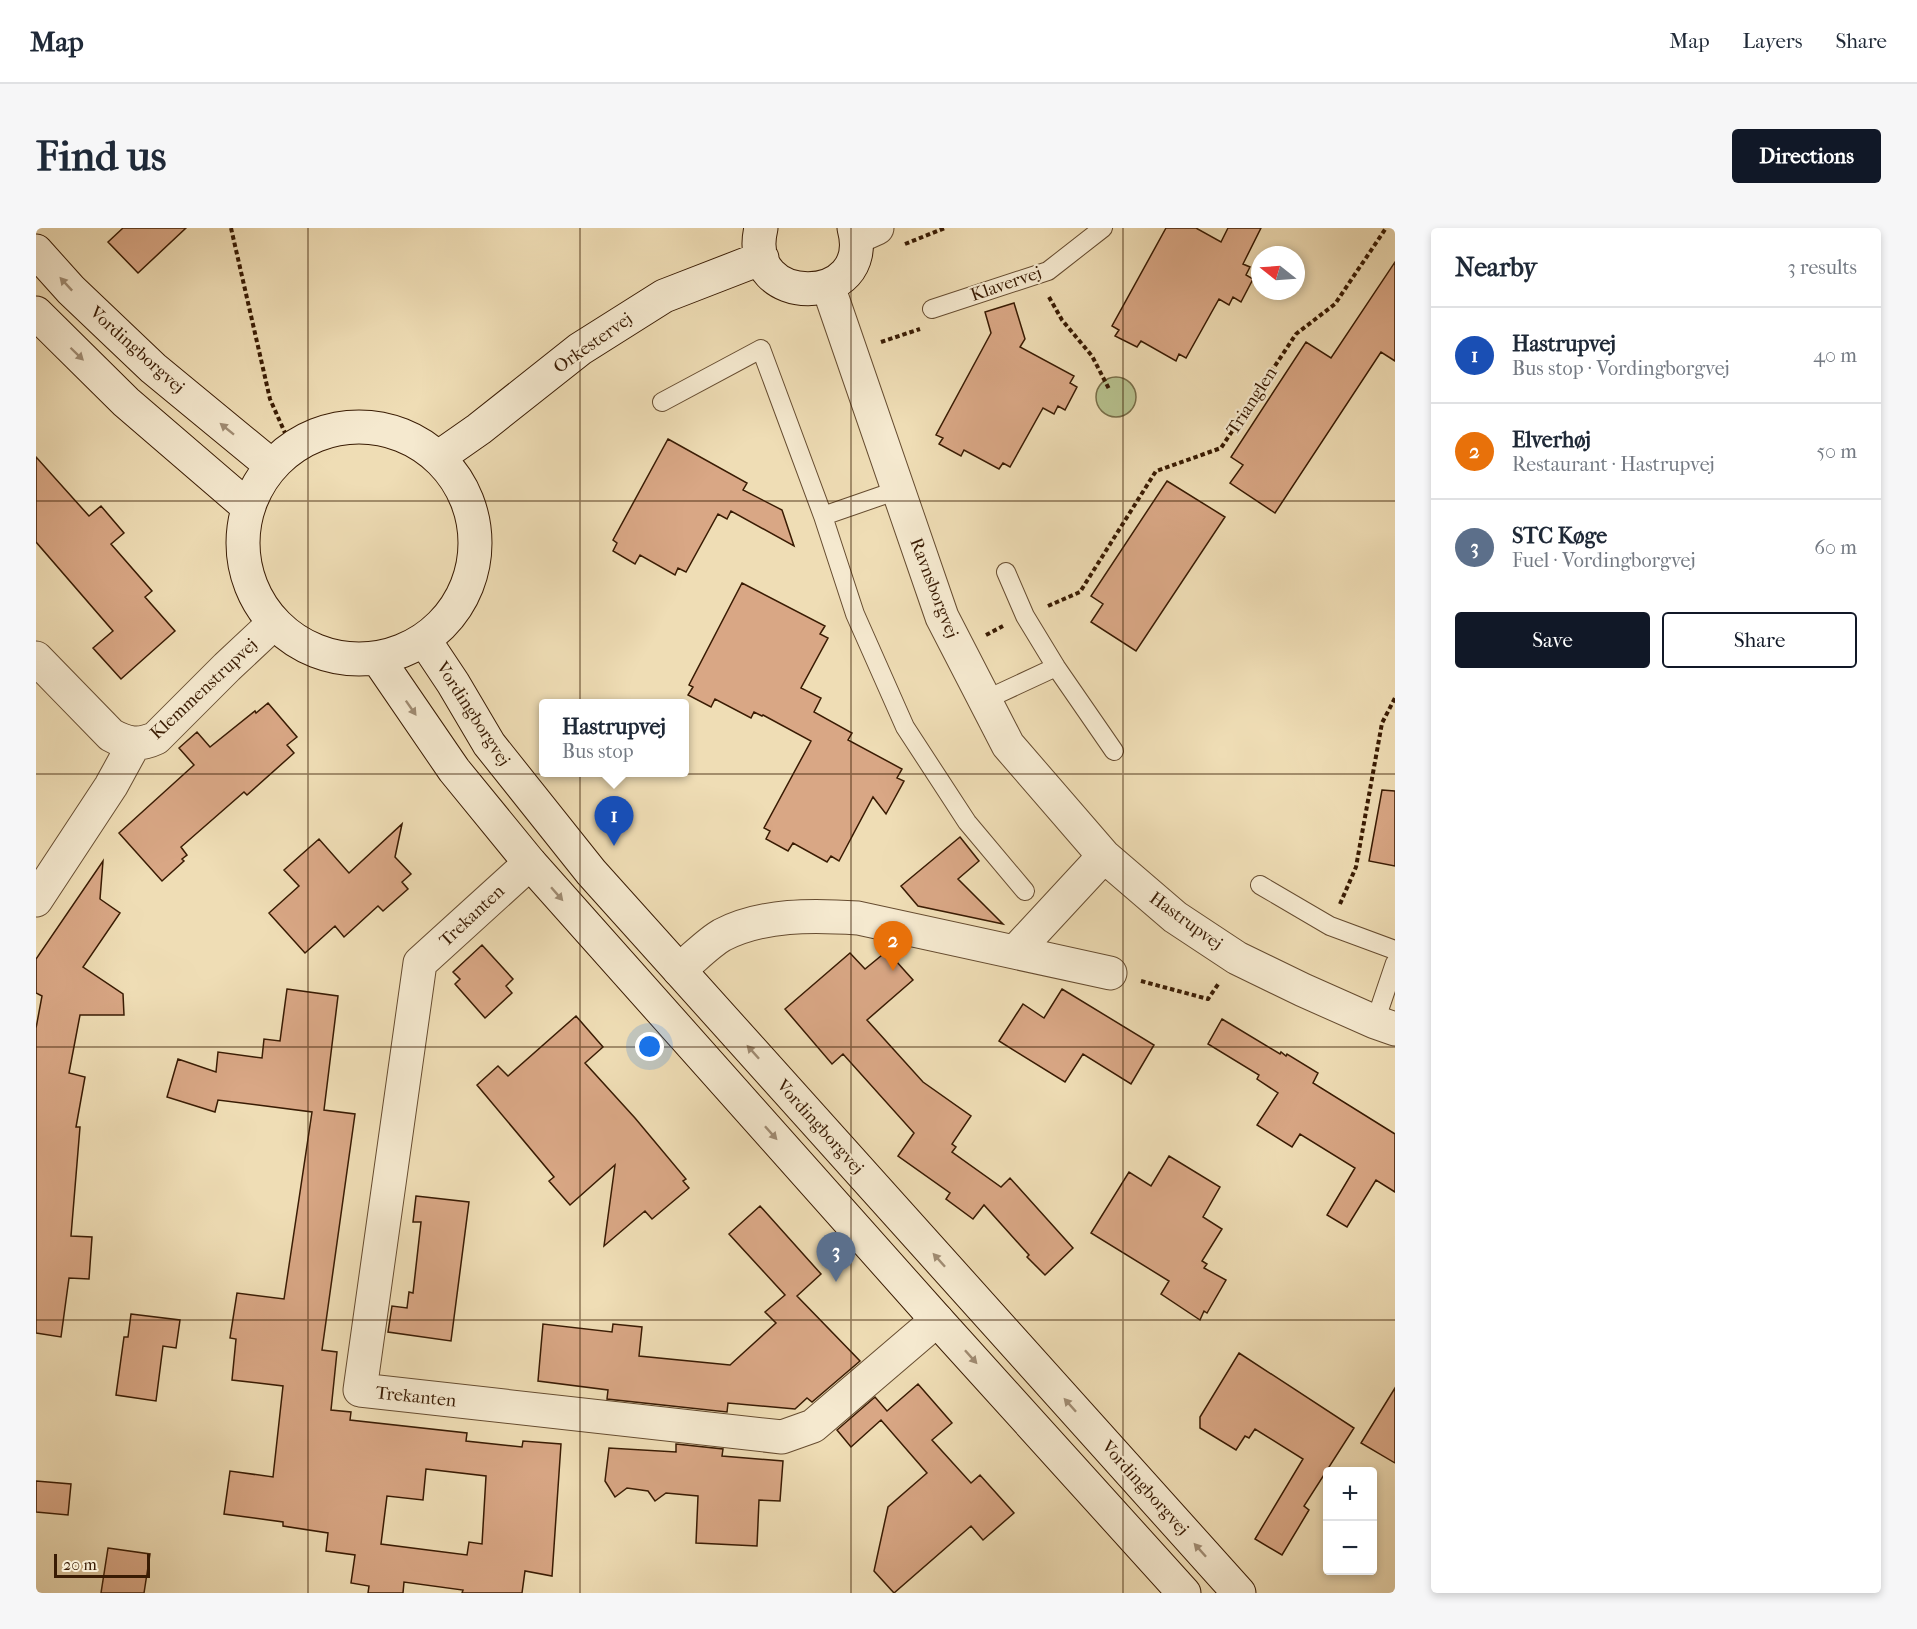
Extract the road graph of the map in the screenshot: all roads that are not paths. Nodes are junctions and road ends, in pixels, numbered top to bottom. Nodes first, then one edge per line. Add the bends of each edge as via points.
1 (1103, 228) edge
2 (863, 231) edge
3 (762, 243) edge
4 (36, 251) edge
5 (828, 286) junction
6 (932, 309) road end
7 (36, 313) edge
8 (662, 402) dead end
9 (282, 457) junction
10 (440, 457) junction
11 (898, 490) junction
12 (248, 507) junction
13 (823, 516) junction
14 (1006, 572) dead end
15 (274, 623) junction
16 (425, 641) junction
17 (36, 658) edge
18 (378, 659) junction
19 (1056, 667) junction
20 (985, 700) junction
21 (134, 744) junction
22 (1114, 751) dead end
23 (1104, 856) junction
24 (530, 863) junction
25 (1260, 885) dead end
26 (1025, 891) dead end
27 (36, 900) edge
28 (1395, 950) edge
29 (1015, 952) junction
30 (1395, 963) edge
31 (679, 970) junction
32 (1110, 973) road end
33 (1385, 1026) edge
34 (937, 1320) junction
35 (1184, 1593) edge
36 (1239, 1593) edge

1 - 6 lane, Klavervej via 1048,271
2 - 5 main road via 851,264
3 - 5 main road via 770,272 785,284 803,290
3 - 10 main road, Orkestervej via 664,296 580,349
9 -> 4 main road, Vordingborgvej via 153,368
5 - 11 main road, Ravnsborgvej
7 -> 12 main road via 126,402
8 - 13 lane via 761,349
9 - 10 main road via 321,433 352,427 383,429 413,439
9 - 12 main road via 258,485
10 - 16 main road via 464,491 476,531 473,574 455,612
11 - 13 lane
11 - 20 main road, Ravnsborgvej via 942,617
12 - 15 main road via 243,538 245,568 256,598
13 - 26 lane via 855,614 905,727 967,822
14 - 19 lane via 1025,616
15 - 18 main road via 303,646 321,653 340,659
15 - 21 main road, Klemmenstrupvej via 156,738
16 - 18 main road
16 - 31 main road, Vordingborgvej via 489,744 591,872
17 - 21 main road via 111,735
18 -> 24 main road via 454,770
19 - 20 lane
19 - 22 lane
20 - 23 main road, Ravnsborgvej via 1008,745
21 - 27 main road, Klemmenstrupvej
23 - 29 main road
23 - 33 main road, Hastrupvej via 1175,916 1237,958
24 -> 34 main road
24 - 34 main road, Trekanten via 420,963 360,1390 782,1437 813,1426
25 - 28 lane via 1330,926
29 - 31 main road via 858,918 825,916 759,921 721,936
29 - 32 main road
30 - 33 lane
36 -> 31 main road, Vordingborgvej
34 -> 35 main road

